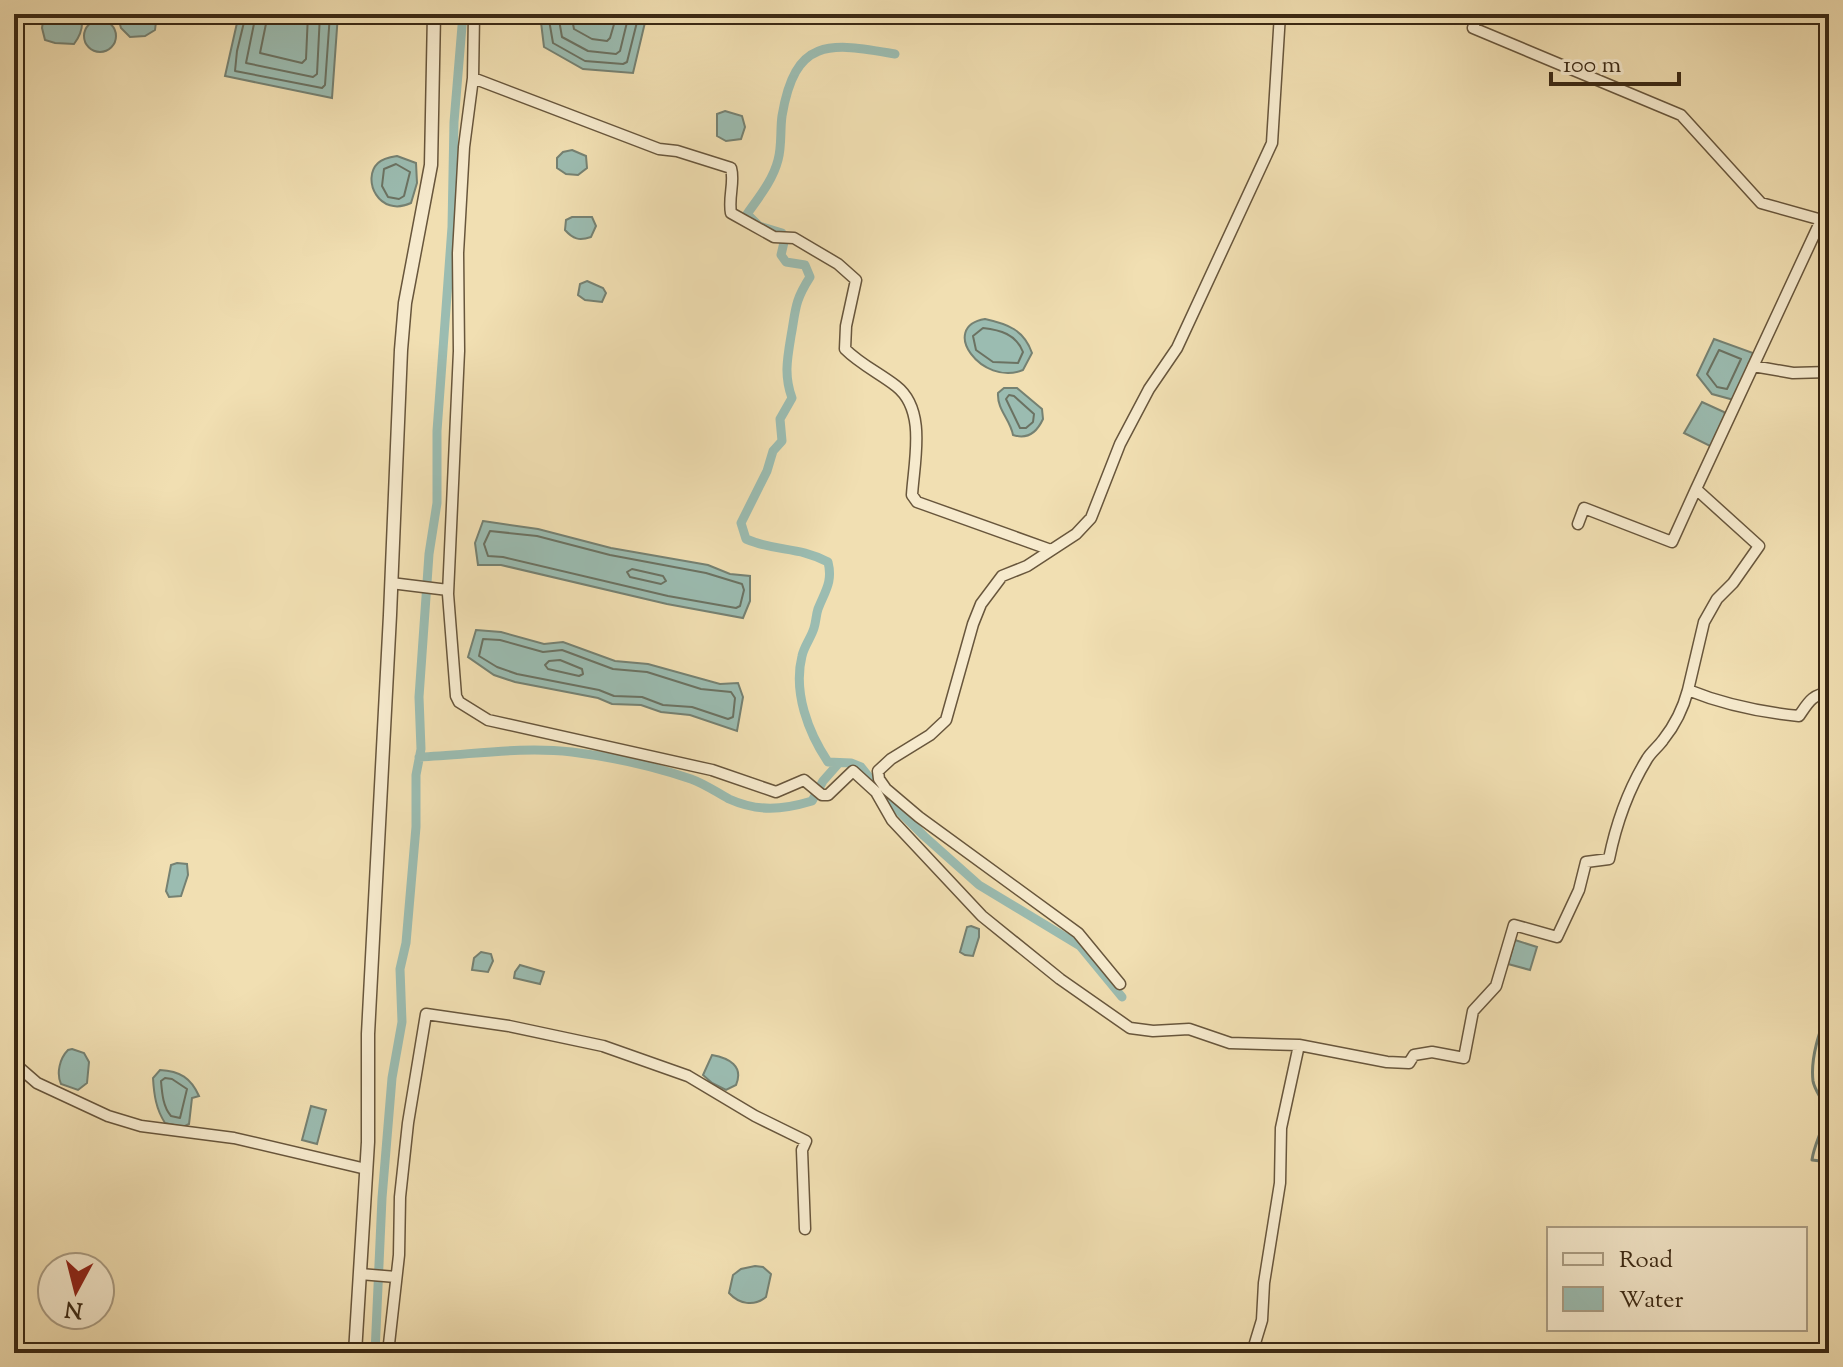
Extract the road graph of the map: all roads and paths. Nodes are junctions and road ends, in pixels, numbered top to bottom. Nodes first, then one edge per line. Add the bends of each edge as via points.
1 (434, 14) edge
2 (474, 14) edge
3 (1280, 14) edge
4 (1478, 14) edge
5 (473, 78) junction
6 (1826, 220) edge
7 (1753, 366) junction
8 (1829, 372) edge
9 (1696, 489) junction
10 (1578, 524) dead end
11 (1051, 550) junction
12 (391, 583) junction
13 (445, 589) junction
14 (1688, 690) junction
15 (1829, 693) edge
16 (1120, 984) dead end
17 (1299, 1045) junction
18 (14, 1063) edge
19 (366, 1169) junction
20 (805, 1229) dead end
21 (360, 1274) junction
22 (396, 1277) junction
23 (355, 1353) edge
24 (388, 1353) edge
25 (1252, 1353) edge

1 - 12 street via 431,165 405,303
2 - 5 street
3 - 11 street via 1272,143 1177,348 1120,444 1091,518
4 - 6 street via 1473,28 1681,115 1761,203
5 - 11 street via 659,149 731,168 731,213 774,237 794,238 856,280 845,349 906,395 916,431 912,495 917,502
5 - 13 street via 458,253 459,351
6 - 7 street
7 - 8 street
7 - 9 street
9 - 10 street via 1672,542 1584,508
9 - 14 street via 1759,546 1704,622
11 - 16 street via 1002,576 973,624 946,720 882,765 878,775 886,789 919,817 1078,933
12 - 13 street
12 - 19 street
13 - 17 street via 456,696 474,713 514,727 712,770 776,792 804,780 828,795 853,771 982,916 1130,1028 1189,1029 1230,1043
14 - 15 street via 1718,703 1799,716 1812,698
14 - 17 street via 1680,715 1635,780 1609,859 1586,862 1557,937 1514,925 1496,986 1473,1011 1464,1058 1432,1052 1414,1055 1409,1063 1387,1062
17 - 25 street via 1281,1128 1280,1183 1262,1320
18 - 19 street via 37,1083 141,1126 234,1138
19 - 21 street
20 - 22 street via 806,1141 688,1076 603,1046 426,1014 405,1153
21 - 22 street
21 - 23 street
22 - 24 street

